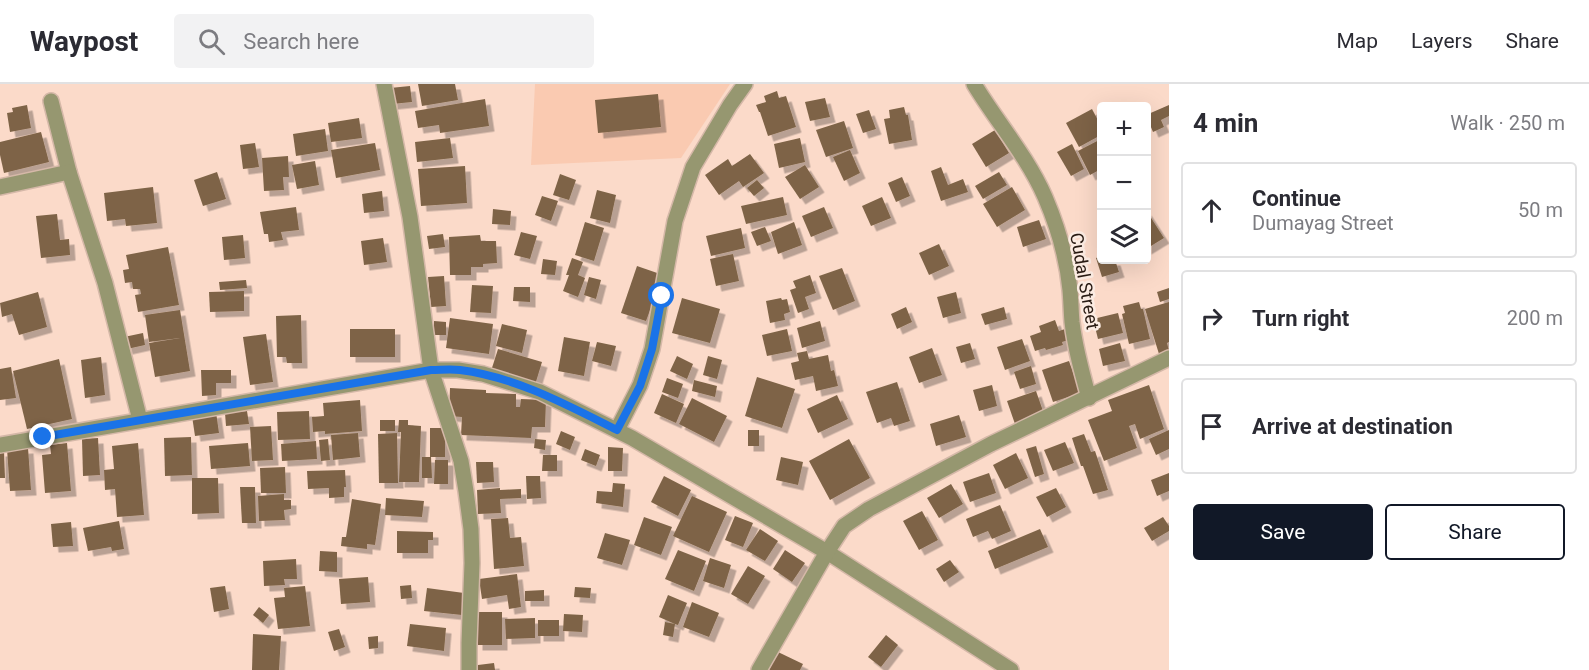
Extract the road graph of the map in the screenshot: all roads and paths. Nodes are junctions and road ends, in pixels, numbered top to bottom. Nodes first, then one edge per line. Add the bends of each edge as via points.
1 (384, 84) edge
2 (745, 84) edge
3 (974, 84) edge
4 (51, 101) dead end
5 (69, 172) junction
6 (0, 187) edge
7 (1169, 358) edge
8 (431, 370) junction
9 (1089, 398) junction
10 (140, 420) junction
11 (617, 430) junction
12 (0, 445) edge
13 (827, 552) junction
14 (469, 670) edge
15 (759, 670) edge
16 (1011, 670) edge

1 - 8 street via 410,217
2 - 11 street via 693,168 675,220 652,349 640,386
3 - 9 street, Cudal Street via 1029,165 1045,197 1065,263 1077,355
4 - 5 street
5 - 6 street
5 - 10 street via 105,283
7 - 9 street
8 - 10 street
8 - 11 street via 483,374 540,392
8 - 14 street via 461,461 471,529
9 - 13 street via 991,444 869,509 844,526
10 - 12 street
11 - 13 street
13 - 15 street
13 - 16 street

